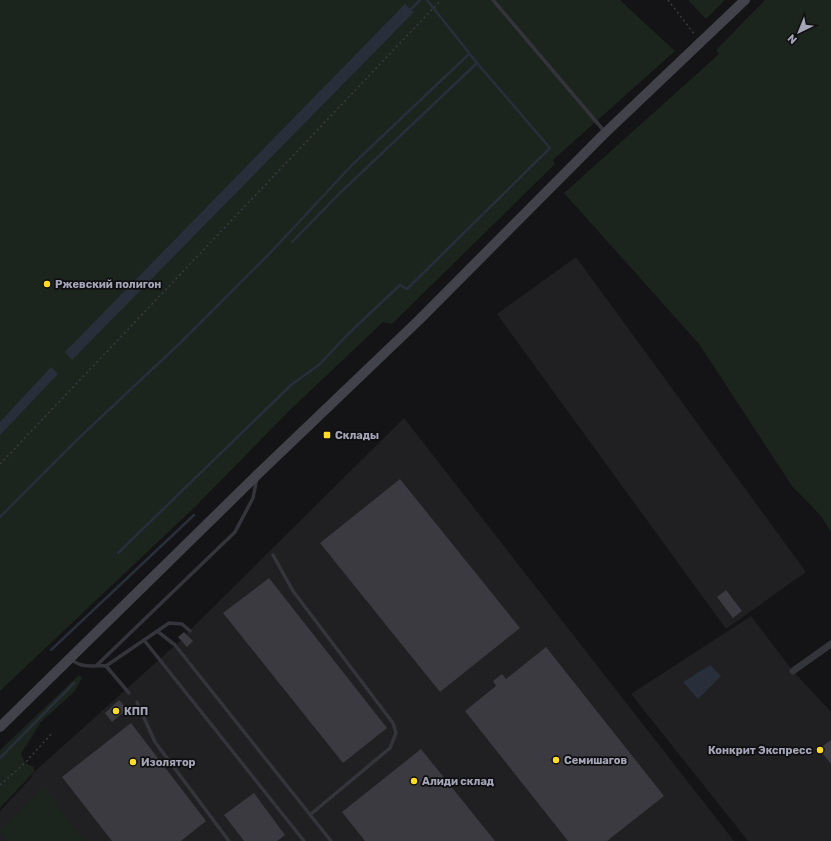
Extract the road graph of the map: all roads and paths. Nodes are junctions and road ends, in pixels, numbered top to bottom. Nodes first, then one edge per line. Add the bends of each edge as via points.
1 (441, 0) edge
2 (493, 0) edge
3 (668, 0) edge
4 (745, 0) edge
5 (702, 43) junction
6 (605, 133) junction
7 (0, 464) edge
8 (258, 474) junction
9 (273, 555) dead end
10 (157, 631) junction
11 (190, 631) dead end
12 (144, 640) junction
13 (831, 644) edge
14 (70, 658) junction
15 (97, 665) junction
16 (106, 666) junction
17 (793, 671) dead end
18 (129, 693) dead end
19 (137, 702) dead end
20 (0, 727) edge
21 (52, 733) dead end
22 (0, 785) edge
23 (311, 814) junction
24 (229, 841) edge
25 (304, 841) edge
26 (331, 841) edge

1 - 7 path
2 - 6 lane
3 - 5 path
4 - 5 main road
5 - 6 main road
6 - 8 main road via 419,320
8 - 14 main road
8 - 15 lane via 253,498 235,532
9 - 23 lane via 292,592 393,723 396,733 390,748
10 - 11 lane via 169,623 182,624
10 - 12 lane
10 - 23 lane via 175,645
12 - 16 lane
12 - 25 lane
13 - 17 street
14 - 15 lane via 78,665
14 - 20 main road
15 - 16 lane
16 - 18 lane
19 - 24 lane via 155,742
21 - 22 path via 25,763
23 - 26 lane

